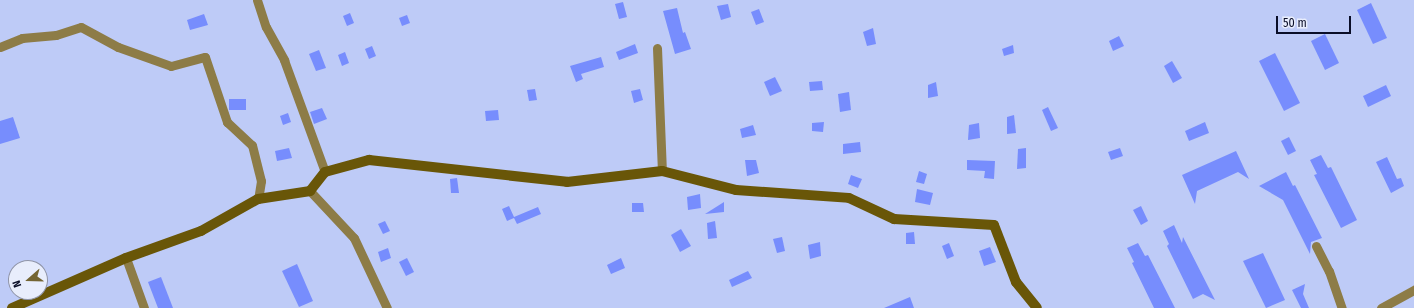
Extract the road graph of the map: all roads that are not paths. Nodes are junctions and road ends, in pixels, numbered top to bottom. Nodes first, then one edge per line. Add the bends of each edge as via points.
1 (257, 0) edge
2 (0, 47) edge
3 (657, 48) dead end
4 (662, 171) junction
5 (325, 172) junction
6 (310, 191) junction
7 (258, 199) junction
8 (1316, 246) dead end
9 (126, 258) junction
10 (1414, 290) edge
11 (12, 308) edge
12 (144, 308) edge
13 (387, 308) edge
14 (1037, 308) edge
15 (1342, 308) edge
16 (1381, 308) edge

1 - 5 street via 266,27 284,60
2 - 7 street via 22,38 56,35 81,28 118,47 171,66 205,57 227,122 252,145 261,181
3 - 4 street
4 - 5 street via 568,182 369,160
4 - 14 street via 736,190 849,198 894,219 994,225 1016,282
5 - 6 street
6 - 7 street
6 - 13 street via 354,238
7 - 9 street via 201,231
8 - 15 street via 1329,271
9 - 11 street
9 - 12 street
10 - 16 street

